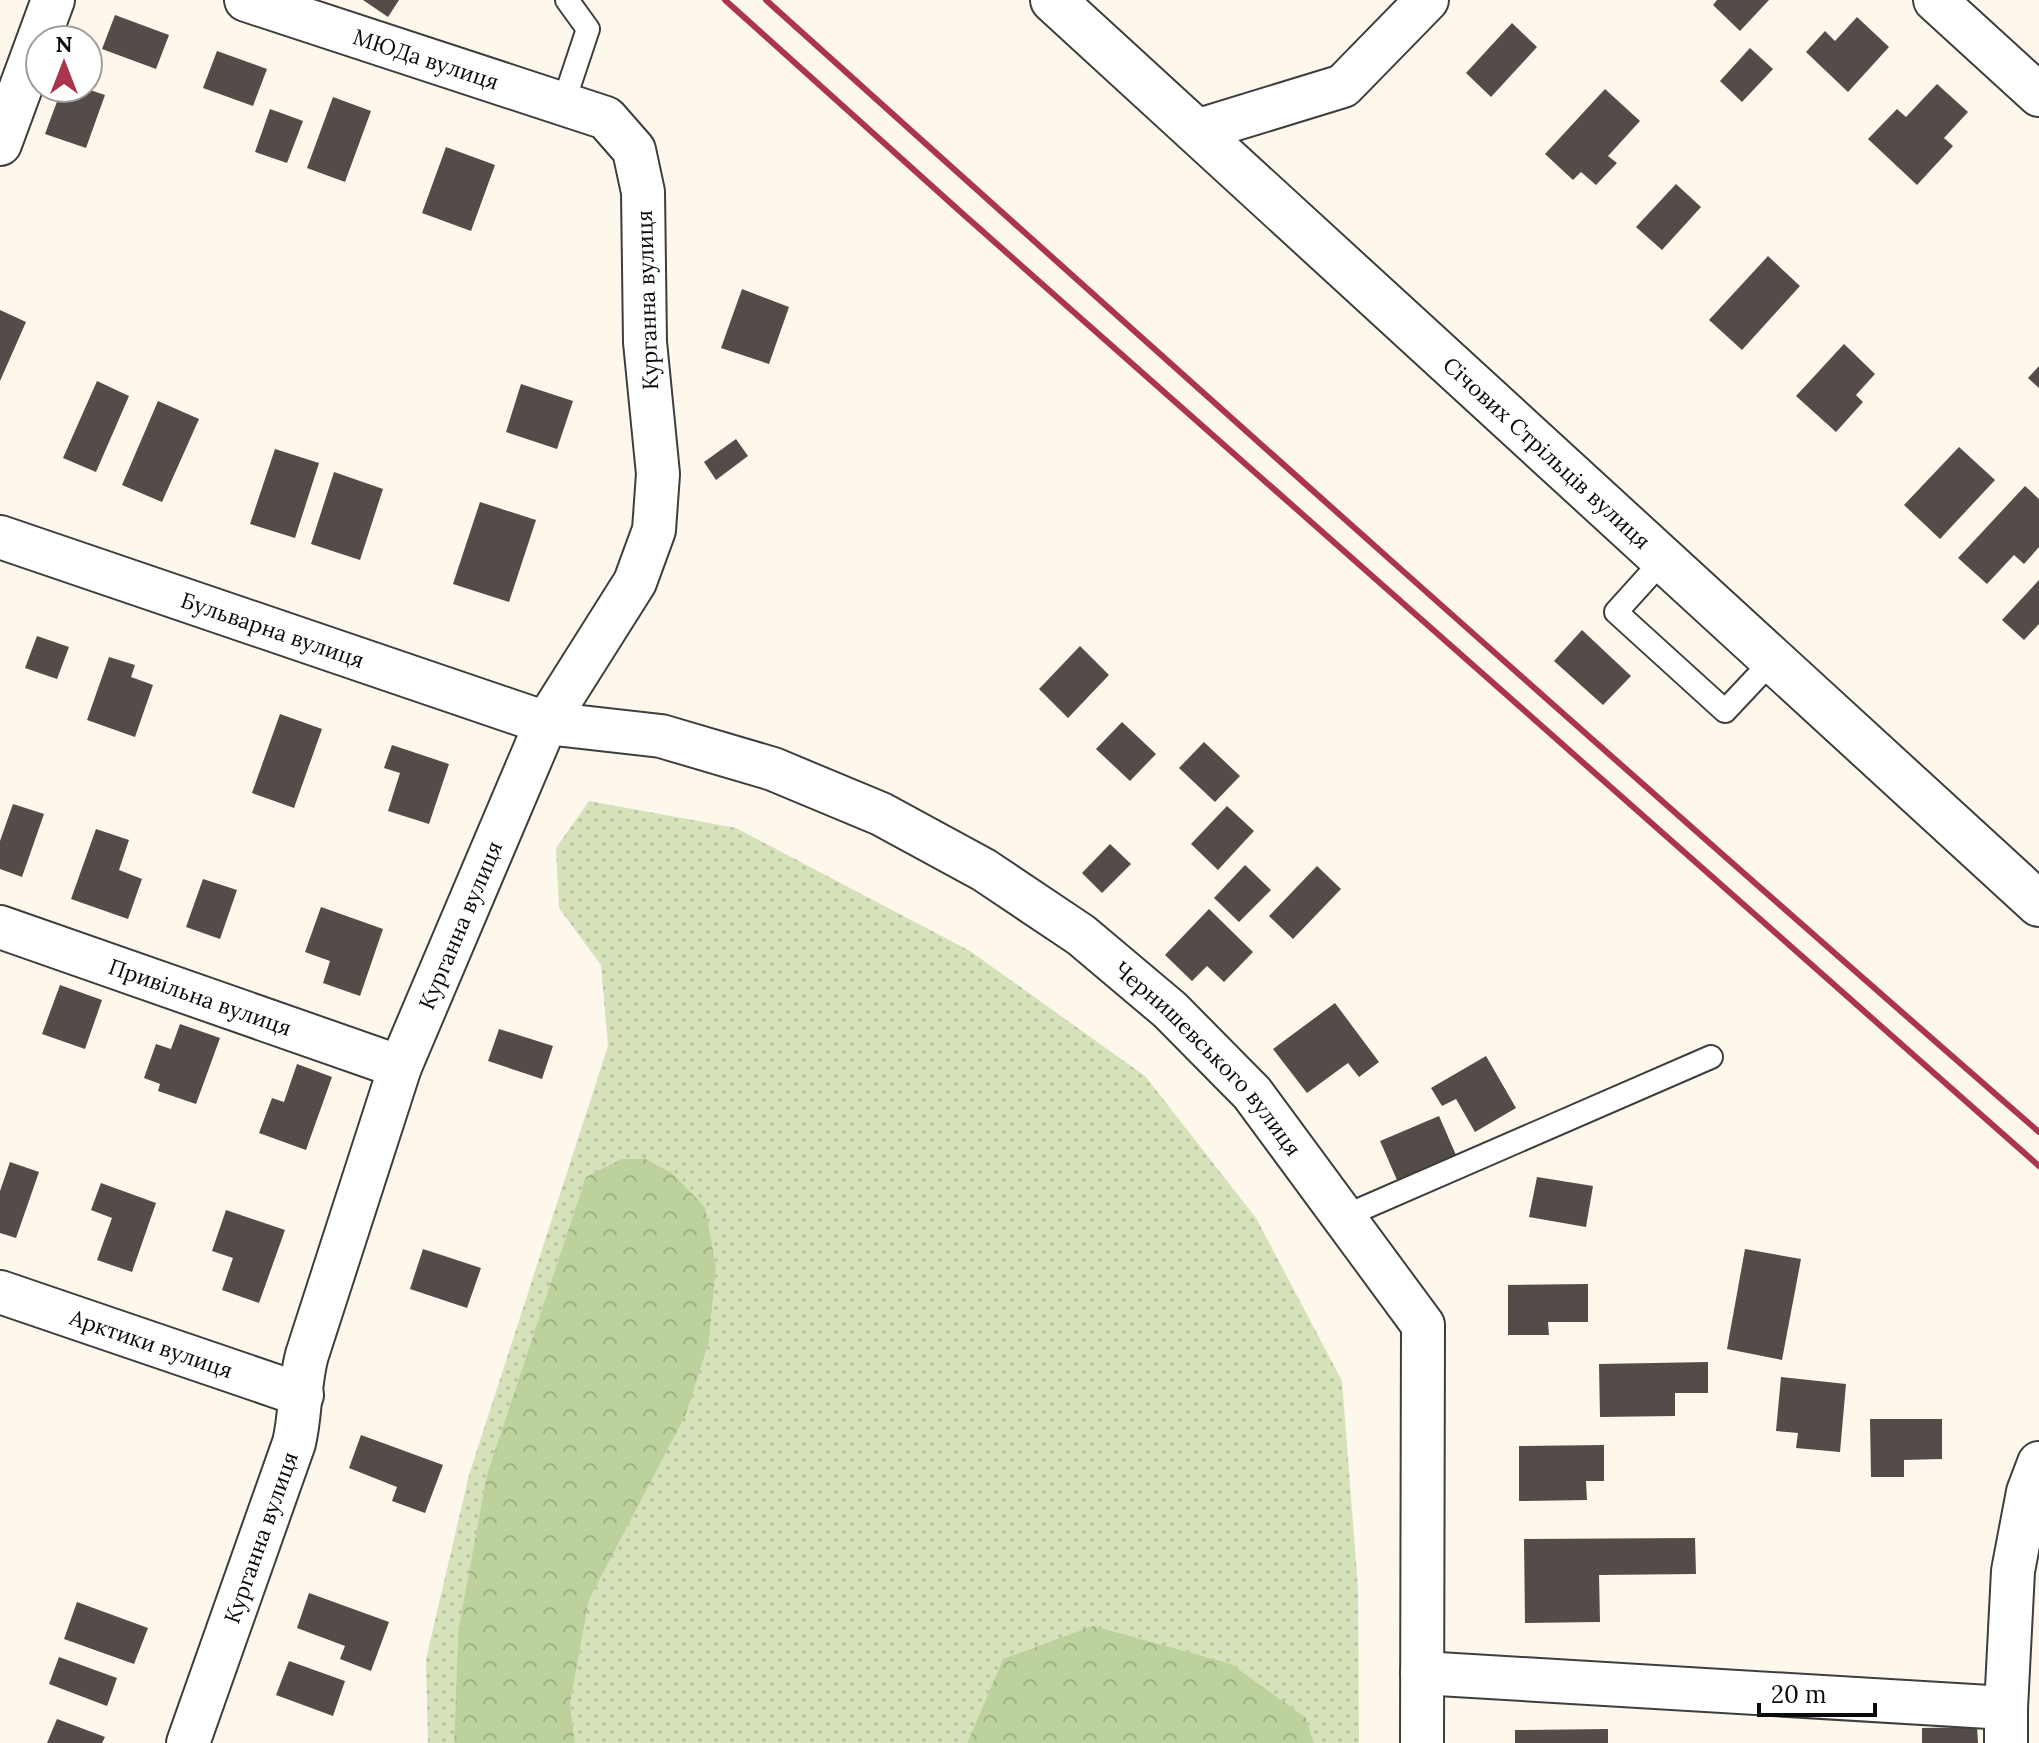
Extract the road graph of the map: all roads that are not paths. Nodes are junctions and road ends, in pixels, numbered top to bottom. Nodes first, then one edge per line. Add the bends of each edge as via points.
1 (53, 0) edge
2 (246, 0) edge
3 (567, 0) edge
4 (1053, 0) edge
5 (1427, 0) edge
6 (1935, 0) edge
7 (2039, 95) edge
8 (563, 104) junction
9 (606, 118) joint
10 (1196, 131) junction
11 (0, 144) edge
12 (0, 537) edge
13 (1663, 560) junction
14 (1773, 660) junction
15 (546, 723) junction
16 (2039, 904) edge
17 (0, 927) edge
18 (1711, 1057) dead end
19 (400, 1067) junction
20 (1343, 1217) junction
21 (0, 1292) edge
22 (302, 1395) junction
23 (2039, 1463) edge
24 (1422, 1673) junction
25 (2006, 1726) edge
26 (188, 1743) edge
27 (1422, 1743) edge

1 - 11 street
2 - 8 street, МЮДа вулиця
3 - 8 lane via 588,29
4 - 10 street, Січових Стрільців вулиця
5 - 10 street via 1343,86
6 - 7 street
8 - 9 street, МЮДа вулиця
9 - 15 street, Курганна вулиця via 634,150 643,192 645,342 658,474 654,530 635,582
10 - 13 street, Січових Стрільців вулиця
12 - 15 street, Бульварна вулиця
13 - 14 street, Січових Стрільців вулиця
13 - 14 lane via 1616,612 1725,711
14 - 16 street, Січових Стрільців вулиця
15 - 19 street, Курганна вулиця
15 - 20 street, Чернишевського вулиця via 661,736 773,769 881,814 984,870 1081,935 1170,1010 1252,1093
17 - 19 street, Привільна вулиця
18 - 20 lane
19 - 22 street, Курганна вулиця via 307,1355
20 - 24 street, Чернишевського вулиця via 1423,1325
21 - 22 street, Арктики вулиця
22 - 26 street, Курганна вулиця via 279,1490
23 - 25 street via 2013,1571
24 - 25 street
24 - 27 street, Чернишевського вулиця

